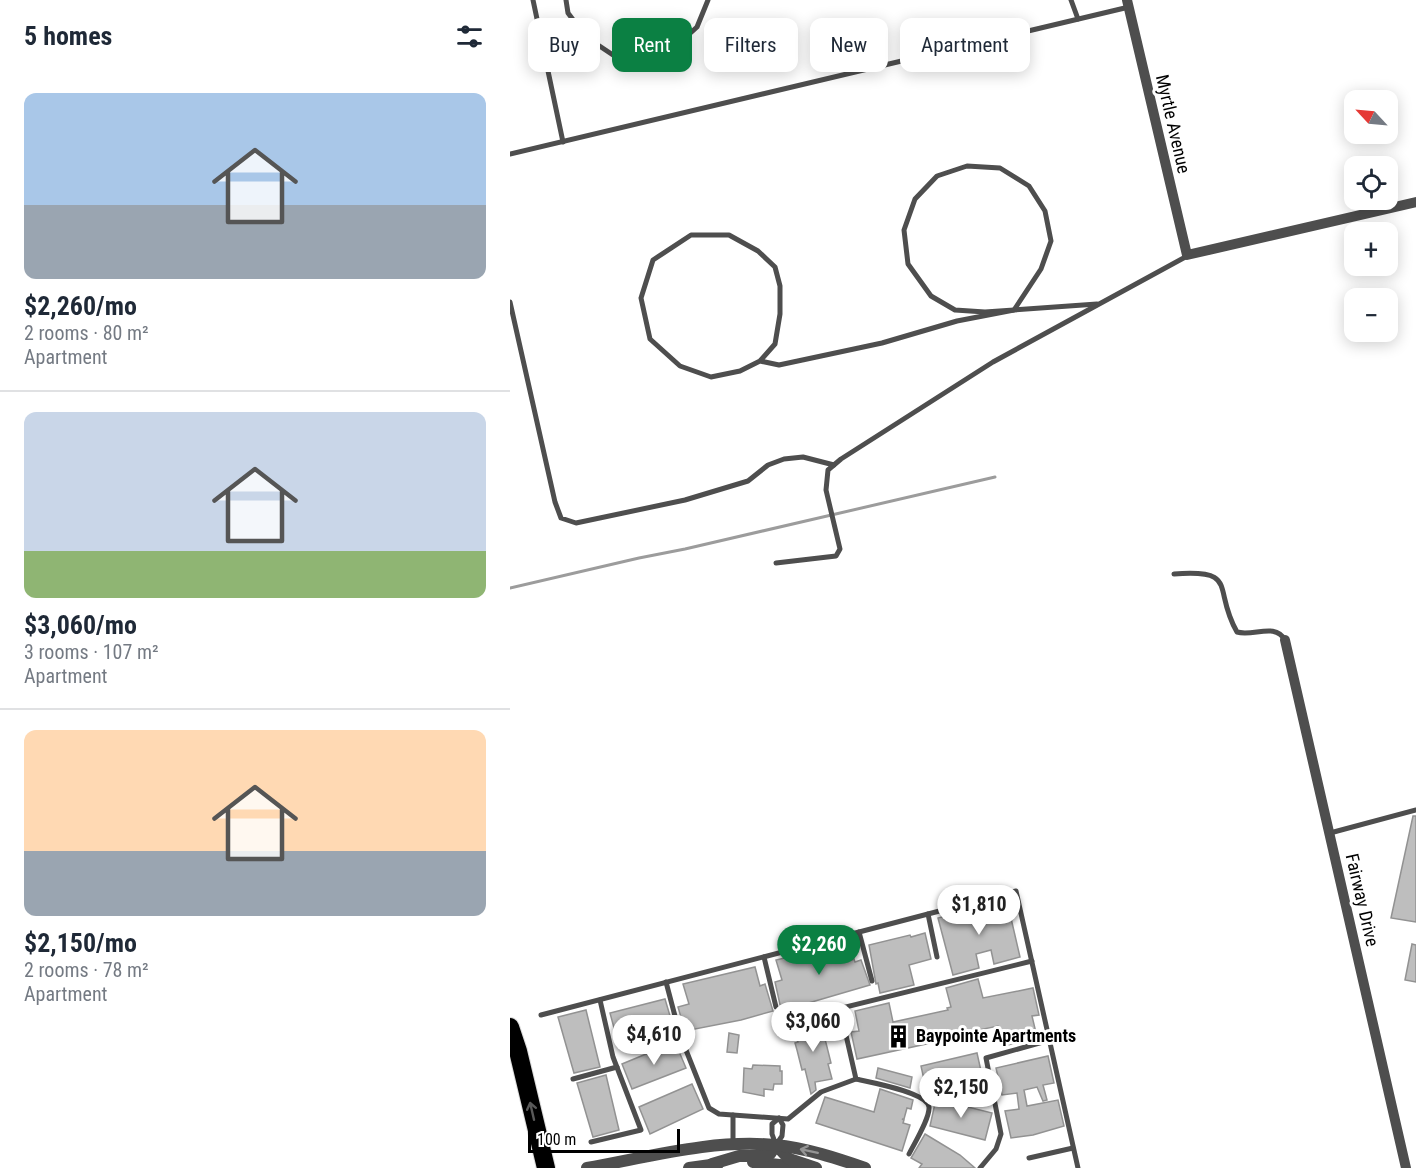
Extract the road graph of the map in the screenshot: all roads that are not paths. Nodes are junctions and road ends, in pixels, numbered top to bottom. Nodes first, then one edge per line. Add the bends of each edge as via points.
1 (533, 0) edge
2 (566, 0) edge
3 (708, 0) edge
4 (1071, 0) edge
5 (1128, 4) edge
6 (1078, 19) junction
7 (563, 142) junction
8 (510, 154) edge
9 (1416, 202) edge
10 (1189, 255) junction
11 (510, 303) edge
12 (1096, 304) junction
13 (1014, 310) junction
14 (760, 361) junction
15 (834, 465) junction
16 (776, 563) dead end
17 (1173, 574) dead end
18 (1285, 640) joint
19 (1416, 810) edge
20 (1329, 833) junction
21 (928, 914) junction
22 (859, 932) junction
23 (764, 957) junction
24 (937, 957) dead end
25 (1032, 961) junction
26 (872, 981) dead end
27 (666, 982) junction
28 (600, 1000) junction
29 (776, 1007) dead end
30 (840, 1009) junction
31 (541, 1015) dead end
32 (789, 1021) dead end
33 (510, 1027) edge
34 (1050, 1040) junction
35 (617, 1067) junction
36 (856, 1079) junction
37 (573, 1080) dead end
38 (733, 1115) junction
39 (779, 1118) junction
40 (591, 1143) dead end
41 (733, 1145) junction
42 (776, 1145) junction
43 (1074, 1148) junction
44 (909, 1154) dead end
45 (1029, 1158) dead end
46 (712, 1164) junction
47 (546, 1168) edge
48 (588, 1168) edge
49 (689, 1168) edge
50 (801, 1168) edge
51 (816, 1168) edge
52 (865, 1168) edge
53 (980, 1168) edge
54 (1078, 1168) edge
55 (1406, 1168) edge

1 - 7 lane
2 - 3 lane via 568,13 586,37 613,55 648,59 675,48 698,27
4 - 6 lane
5 - 6 lane
5 - 10 street, Myrtle Avenue
6 - 7 lane
7 - 8 lane
9 - 10 street
10 - 12 lane
11 - 15 lane via 561,518 576,524 685,500 748,482 768,465 784,459 803,457
12 - 13 lane
12 - 15 lane via 993,362
13 - 13 lane via 954,310 931,296 908,264 904,230 915,199 937,176 968,166 1000,168 1029,186 1045,211 1052,241 1041,269
13 - 14 lane via 779,365
14 - 14 lane via 740,371 711,377 680,366 650,339 641,298 652,260 691,235 729,235 758,251 775,267 780,286 775,344
15 - 16 lane via 828,470 826,490 840,541 836,556
17 - 18 lane via 1195,572 1214,576 1220,581 1228,615 1237,632 1274,631
18 - 20 street, Fairway Drive
19 - 20 lane
20 - 55 street, Fairway Drive
21 - 22 lane
21 - 24 lane
21 - 25 lane via 1016,891
22 - 23 lane
22 - 26 lane
23 - 27 lane
23 - 29 lane
25 - 30 lane
25 - 34 lane
27 - 28 lane
27 - 38 lane via 680,1035 710,1107 719,1114
28 - 31 lane
28 - 35 lane
30 - 32 lane
30 - 36 lane
47 -> 33 highway
34 - 43 lane
34 - 53 lane via 986,1058 1001,1134 996,1149
35 - 37 lane
35 - 40 lane via 641,1130
36 - 39 lane via 821,1092 794,1116
36 - 44 lane via 914,1094 929,1106
38 - 39 lane
38 - 41 lane
39 - 42 lane via 782,1136
39 - 42 lane via 772,1124
41 - 42 street
41 - 48 street
42 - 46 street via 765,1156 739,1156
42 - 51 street via 789,1159
52 -> 42 street
43 - 45 lane
43 - 54 lane
46 - 49 street
46 - 50 street via 753,1162

